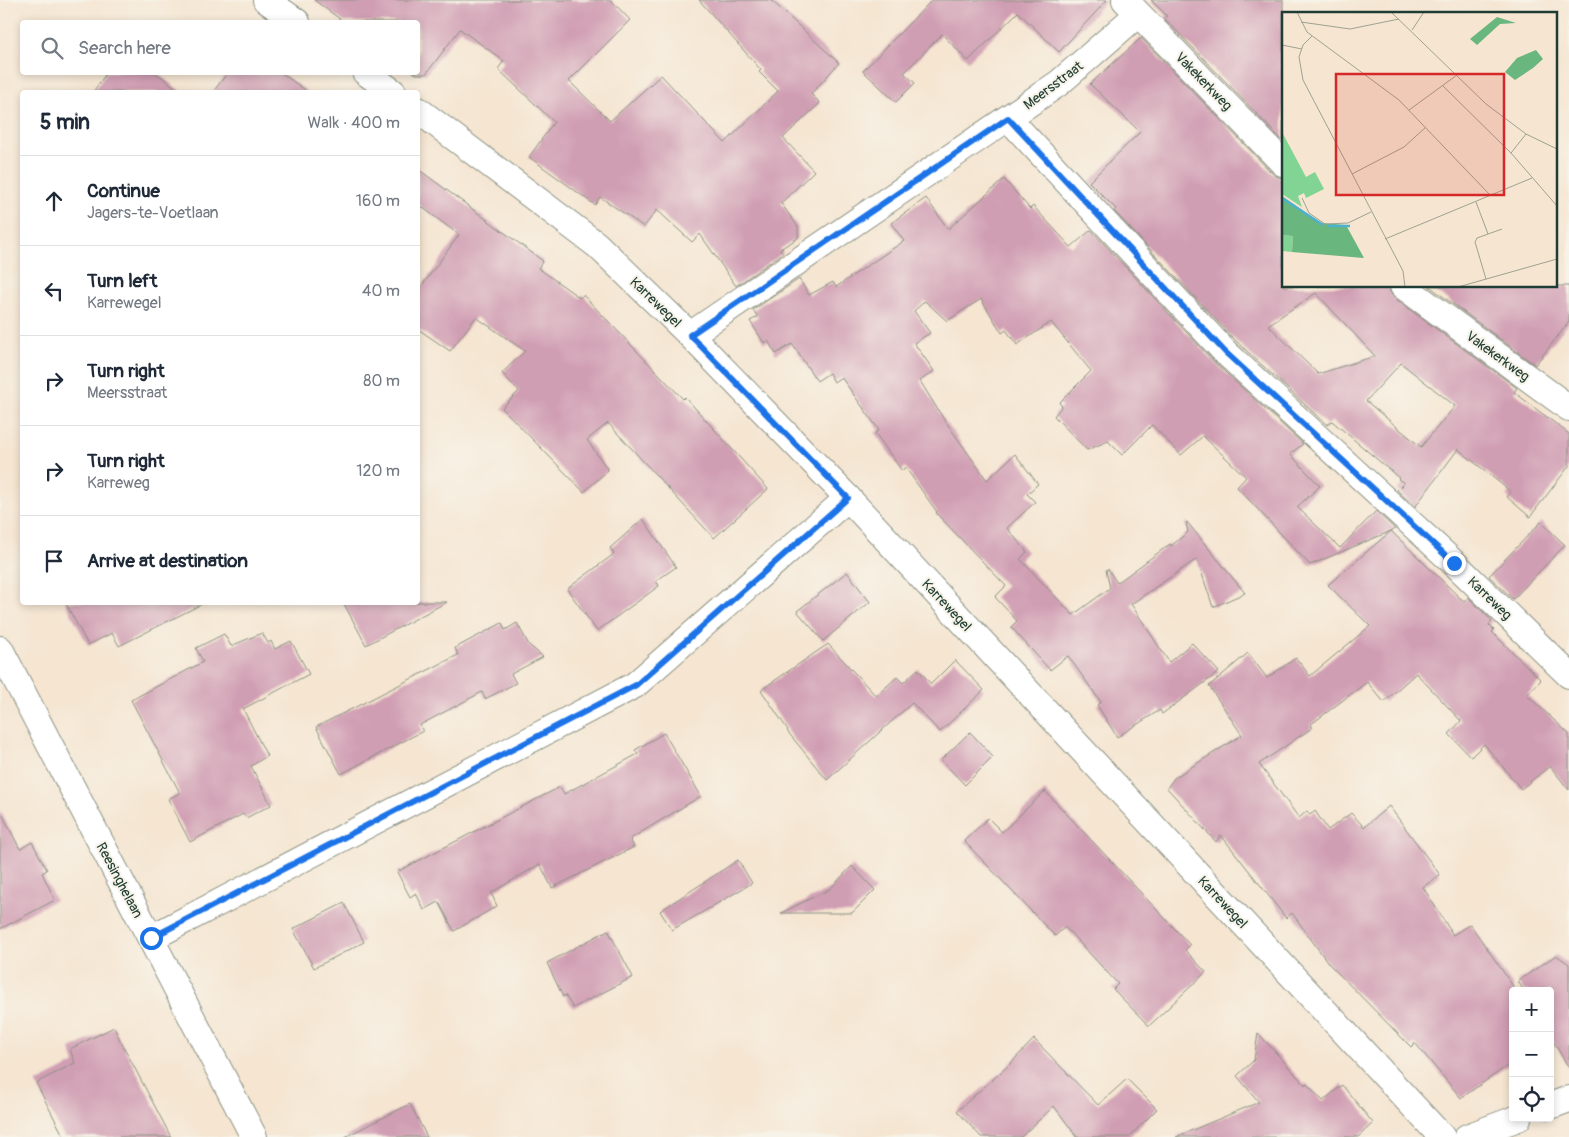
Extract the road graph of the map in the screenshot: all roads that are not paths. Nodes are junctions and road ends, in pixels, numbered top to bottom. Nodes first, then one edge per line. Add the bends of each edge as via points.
1 (266, 0) edge
2 (1132, 7) edge
3 (294, 20) edge
4 (370, 75) edge
5 (390, 90) edge
6 (420, 111) edge
7 (1008, 118) junction
8 (1282, 161) edge
9 (1406, 288) edge
10 (690, 335) junction
11 (1569, 408) edge
12 (848, 498) junction
13 (0, 649) edge
14 (1569, 675) edge
15 (151, 938) junction
16 (1569, 1099) edge
17 (1554, 1105) edge
18 (1509, 1121) edge
19 (254, 1137) edge
20 (1442, 1137) edge
21 (1467, 1137) edge

1 - 3 street
2 - 7 street, Meersstraat via 1059,83
2 - 8 street, Vakekerkweg
4 - 5 street
6 - 10 street, Karrewegel via 597,244
7 - 10 street, Meersstraat
7 - 14 street, Karreweg via 1225,352 1454,563
9 - 11 street, Vakekerkweg
10 - 12 street, Karrewegel
12 - 15 street via 636,685
12 - 20 street, Karrewegel
13 - 15 street, Reesinghelaan
15 - 19 street, Reesinghelaan
16 - 17 street
18 - 21 street

